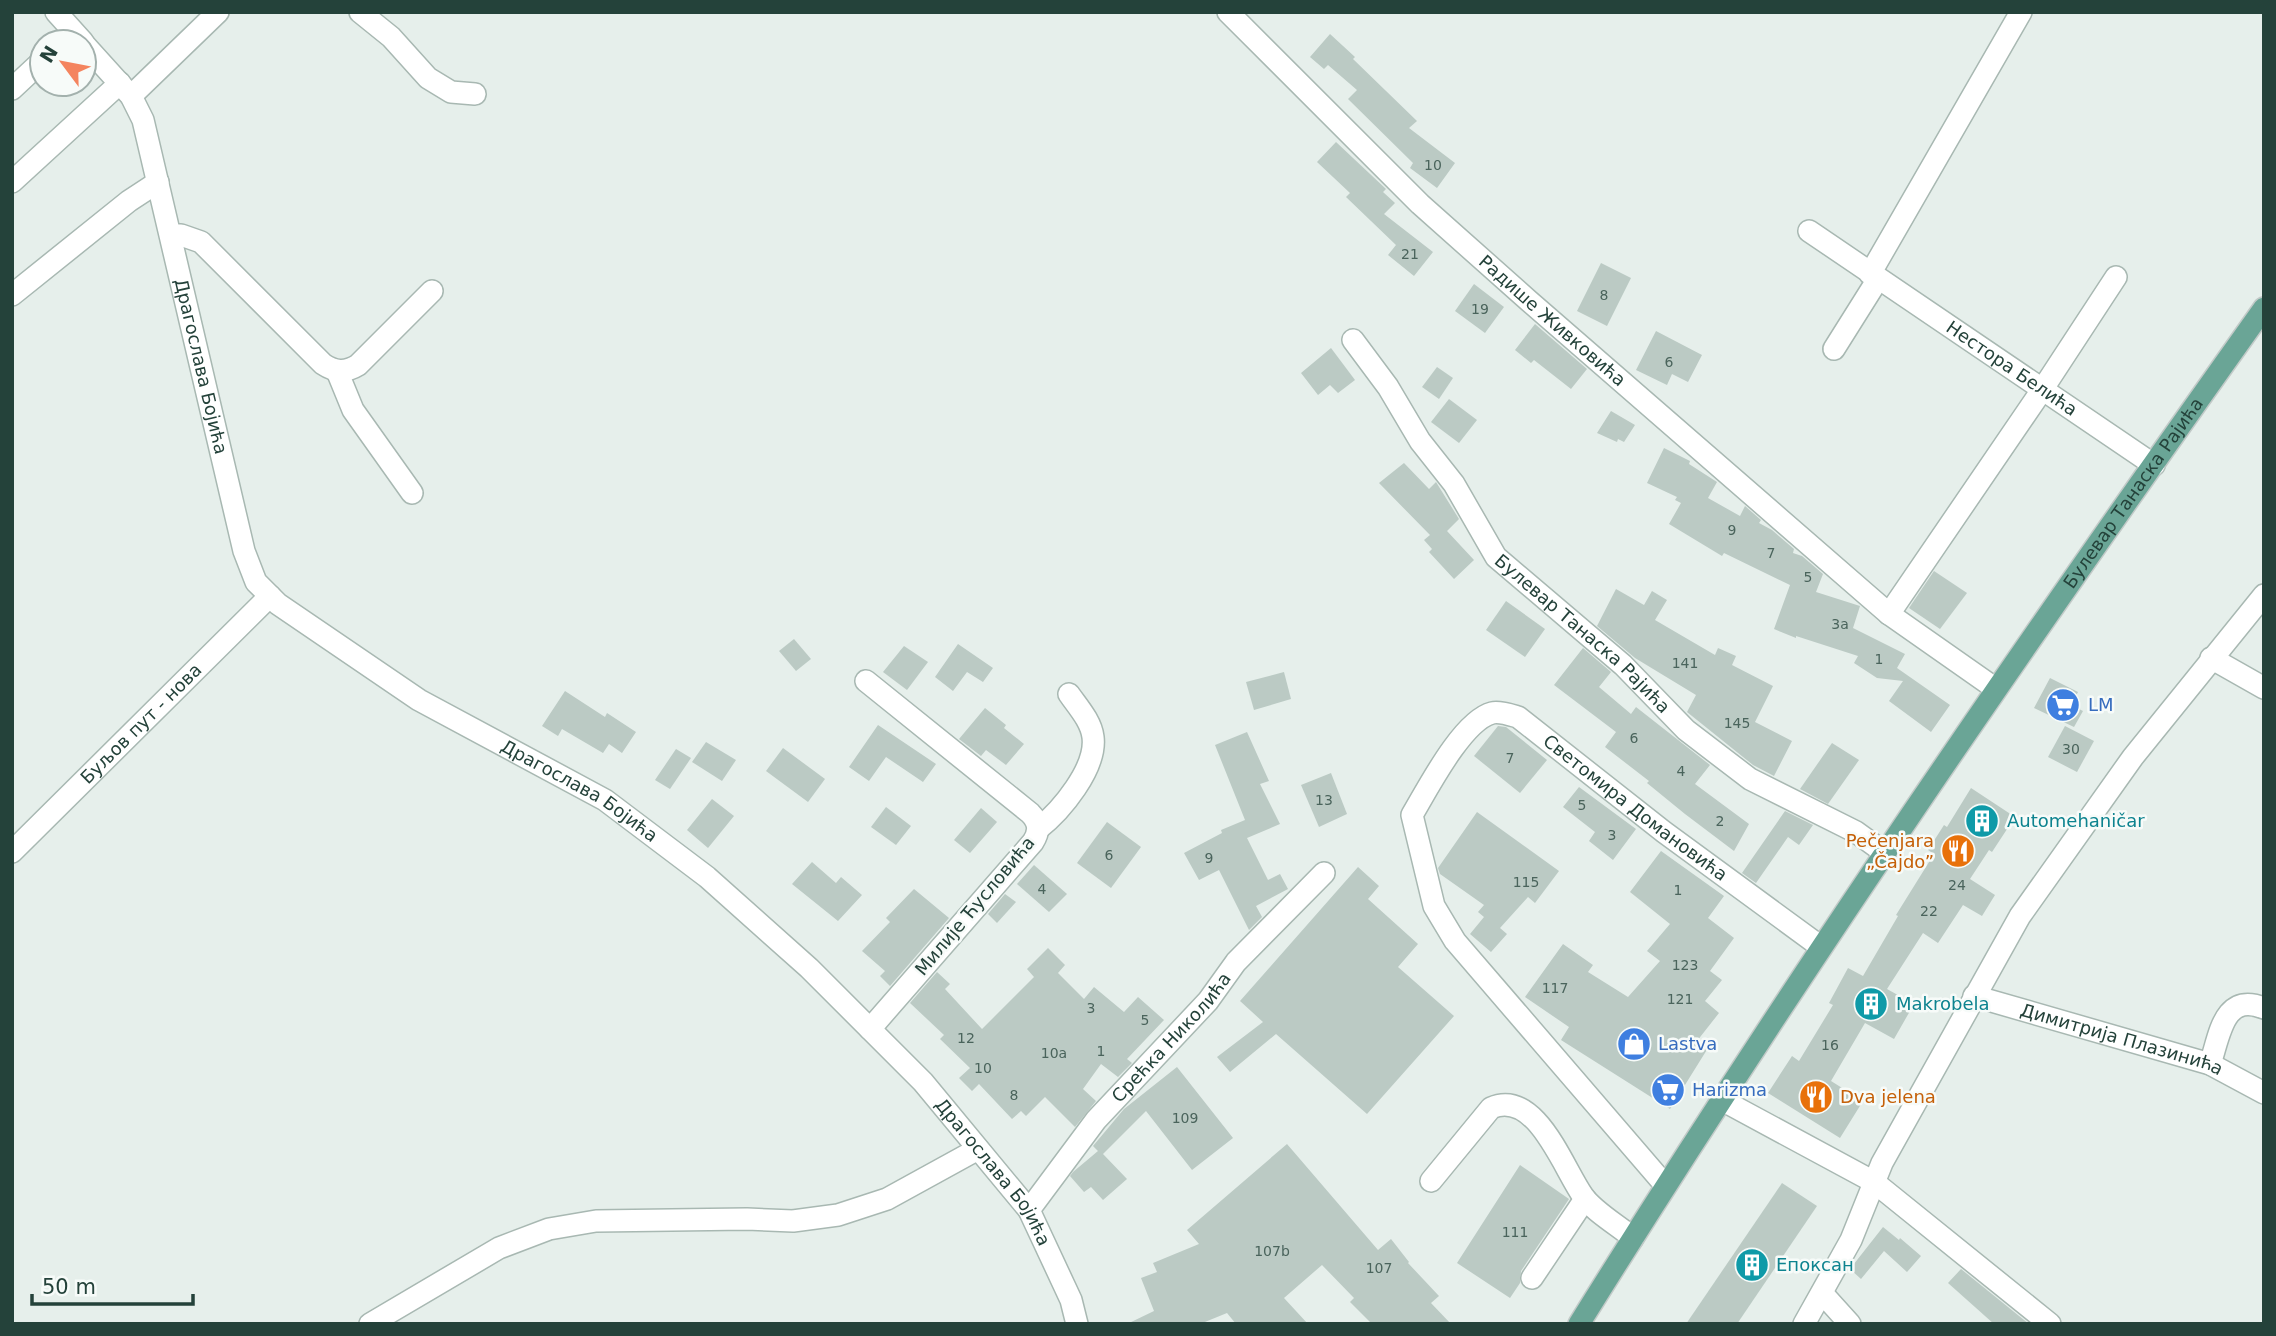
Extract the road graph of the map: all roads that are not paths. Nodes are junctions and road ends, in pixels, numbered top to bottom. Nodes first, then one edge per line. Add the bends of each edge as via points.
1 (56, 12) edge
2 (218, 12) edge
3 (360, 12) edge
4 (1228, 12) edge
5 (2021, 12) edge
6 (67, 28) edge
7 (98, 62) edge
8 (28, 74) edge
9 (12, 89) edge
10 (126, 89) junction
11 (475, 94) dead end
12 (12, 182) edge
13 (158, 182) junction
14 (1809, 231) dead end
15 (170, 235) junction
16 (1874, 277) junction
17 (2116, 277) dead end
18 (432, 291) dead end
19 (12, 295) edge
20 (2264, 308) edge
21 (1353, 340) dead end
22 (1834, 349) dead end
23 (337, 371) junction
24 (2042, 390) junction
25 (2154, 465) junction
26 (411, 493) dead end
27 (2264, 595) edge
28 (270, 596) junction
29 (1889, 614) junction
30 (2210, 658) junction
31 (866, 681) dead end
32 (2264, 688) edge
33 (1996, 689) junction
34 (1069, 694) dead end
35 (1038, 829) junction
36 (12, 852) edge
37 (1885, 853) junction
38 (1324, 873) dead end
39 (1821, 947) junction
40 (1974, 996) junction
41 (2264, 1009) edge
42 (870, 1029) junction
43 (2210, 1064) junction
44 (2264, 1093) edge
45 (1722, 1100) junction
46 (978, 1149) junction
47 (1431, 1181) dead end
48 (1874, 1182) junction
49 (1665, 1185) junction
50 (1585, 1199) junction
51 (1029, 1210) junction
52 (1633, 1238) junction
53 (1532, 1278) dead end
54 (1822, 1293) junction
55 (370, 1324) edge
56 (1077, 1324) edge
57 (1579, 1324) edge
58 (1804, 1324) edge
59 (1850, 1324) edge
60 (2050, 1324) edge

1 - 6 street, Драгослава Бојића
2 - 10 street
3 - 11 street via 391,37 428,78 451,92
4 - 29 street, Радише Живковића via 1420,204
5 - 16 street
7 - 10 street, Драгослава Бојића
8 - 9 street
10 - 12 street
10 - 13 street, Драгослава Бојића via 144,120
13 - 15 street, Драгослава Бојића
13 - 19 street
14 - 16 street, Нестора Белића
15 - 23 street via 201,242 323,364
15 - 28 street, Драгослава Бојића via 244,551 256,582
16 - 22 street
16 - 24 street, Нестора Белића
17 - 24 street
18 - 23 street via 358,365
20 - 25 main road, Булевар Танаска Рајића
21 - 37 street, Булевар Танаска Рајића via 1420,442 1454,484 1496,557 1623,665 1686,730 1750,779 1856,832
23 - 26 street via 353,410
24 - 25 street, Нестора Белића
24 - 29 street
25 - 33 main road, Булевар Танаска Рајића
27 - 30 street
28 - 36 street, Буљов пут - нова
28 - 42 street, Драгослава Бојића via 419,700 605,800 707,877
29 - 33 street, Радише Живковића
30 - 32 street
30 - 40 street via 2020,916
31 - 35 street, Милије Ћусловића via 1030,813
33 - 37 main road, Булевар Танаска Рајића
34 - 35 street via 1089,724 1093,750 1073,791 1054,817
35 - 42 street, Милије Ћусловића via 1033,842
37 - 39 main road, Булевар Танаска Рајића
38 - 51 street, Срећка Николића via 1236,962 1208,1001 1097,1121
39 - 45 main road, Булевар Танаска Рајића
39 - 49 street, Светомира Домановића via 1518,717 1494,712 1451,750 1412,815 1434,906 1455,941
40 - 43 street, Димитрија Плазинића
40 - 48 street
41 - 43 street via 2244,1003 2232,1008
42 - 46 street, Драгослава Бојића
43 - 44 street, Димитрија Плазинића
45 - 48 street
45 - 49 main road, Булевар Танаска Рајића
46 - 51 street, Драгослава Бојића
46 - 55 street via 887,1199 838,1215 793,1221 596,1221 549,1229 499,1248
47 - 50 street via 1499,1104 1520,1108 1537,1120
48 - 54 street via 1851,1240
48 - 60 street
49 - 52 main road, Булевар Танаска Рајића
50 - 52 street
50 - 53 street
51 - 56 street, Драгослава Бојића
52 - 57 main road, Булевар Танаска Рајића
54 - 58 street
54 - 59 street

